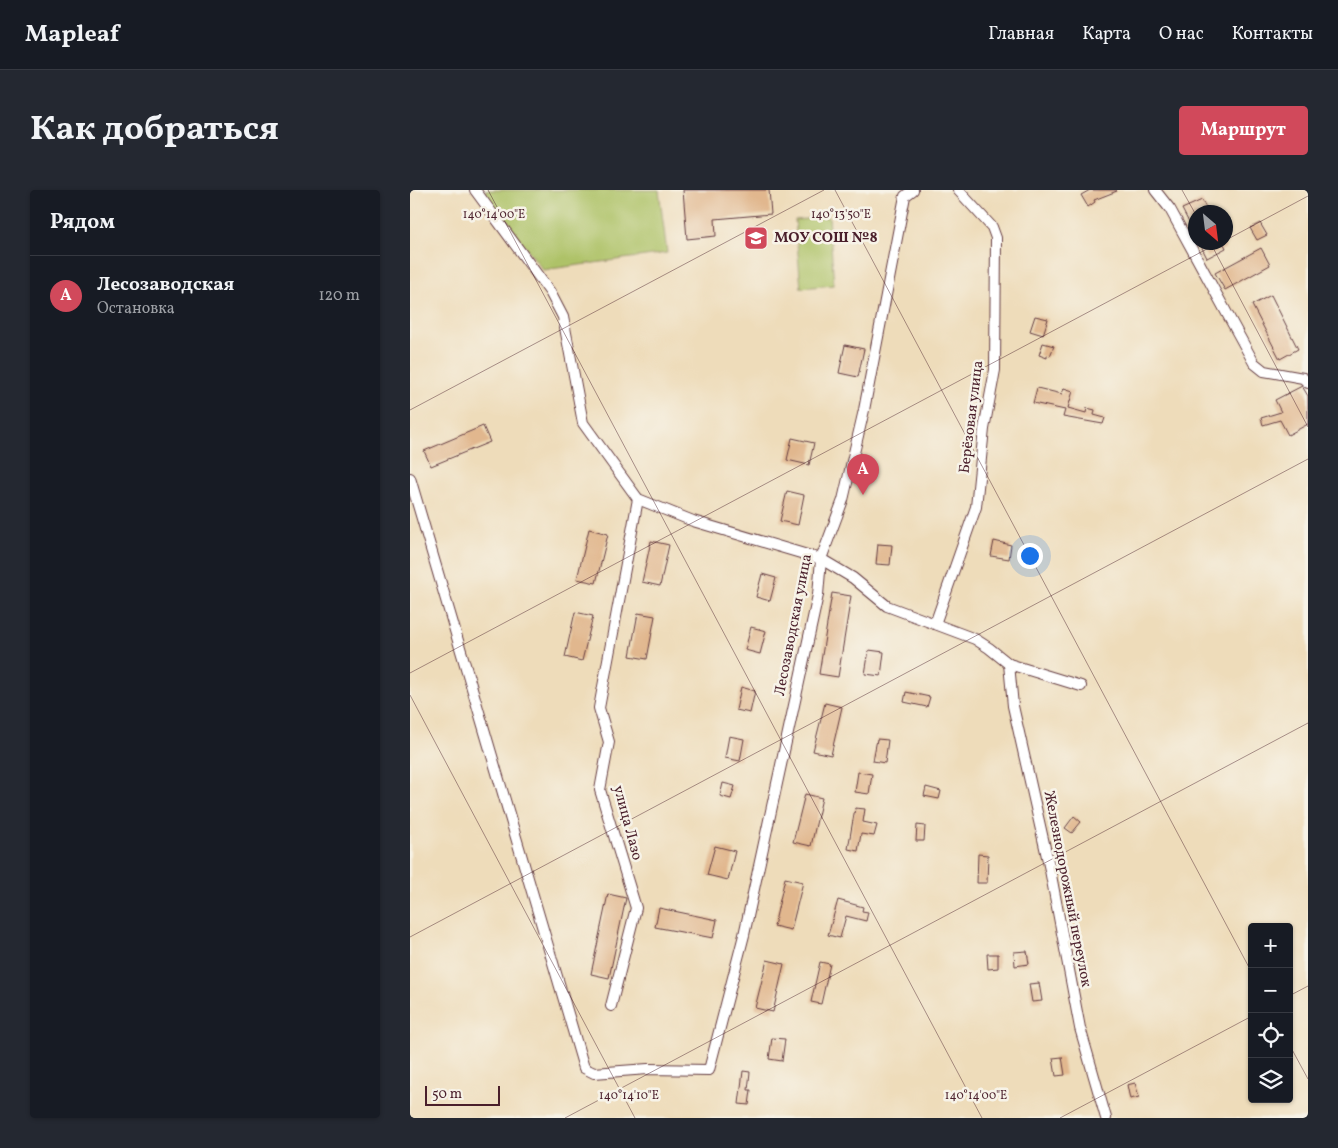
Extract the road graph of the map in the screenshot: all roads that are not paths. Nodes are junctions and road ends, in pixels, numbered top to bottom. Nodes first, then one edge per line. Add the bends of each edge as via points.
1 (476, 190) edge
2 (913, 190) edge
3 (958, 190) edge
4 (1155, 190) edge
5 (1308, 383) edge
6 (410, 478) edge
7 (638, 499) junction
8 (821, 559) junction
9 (935, 624) junction
10 (1009, 664) junction
11 (1081, 686) dead end
12 (611, 1006) dead end
13 (1106, 1118) edge

1 - 7 street via 550,292 563,317 583,423
2 - 8 street, Лесозаводская улица via 905,196 864,410 843,500
3 - 9 street, Берёзовая улица via 992,227 996,238 995,370 984,429 976,507
4 - 5 street via 1170,209 1254,363 1264,371 1303,378
6 - 8 street, Лесозаводская улица via 584,1068 594,1073 648,1069 709,1070 744,935 818,595
7 - 8 street via 693,521
7 - 12 street, улица Лазо via 600,708 609,742 600,790 636,908
8 - 9 street via 853,578 887,606
9 - 10 street via 975,639
10 - 11 street
10 - 13 street, Железнодорожный переулок via 1013,706 1050,870 1080,1028

